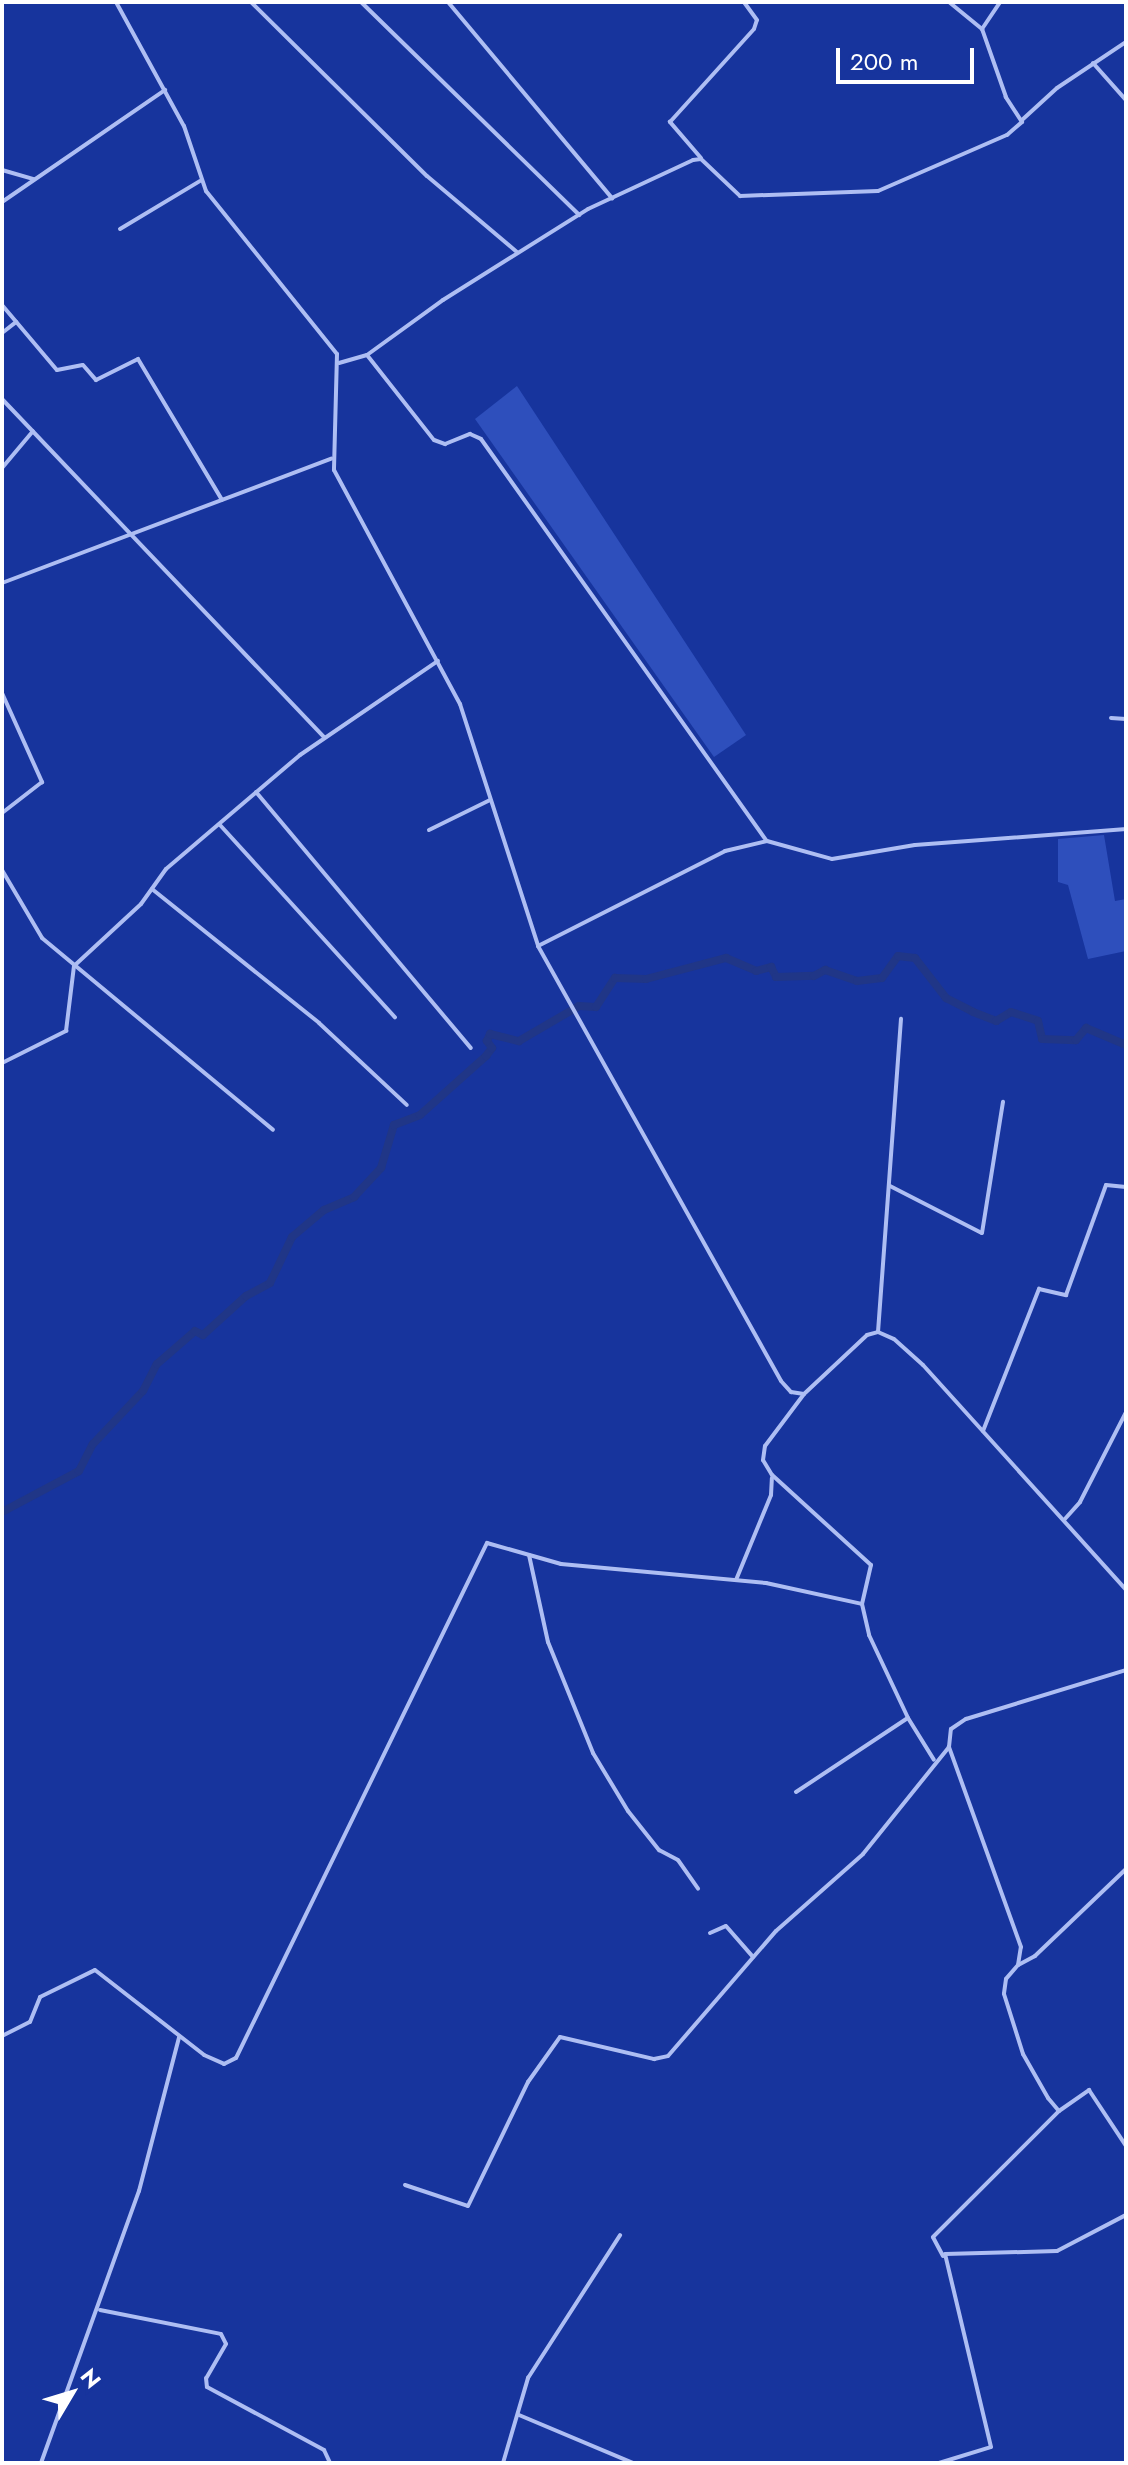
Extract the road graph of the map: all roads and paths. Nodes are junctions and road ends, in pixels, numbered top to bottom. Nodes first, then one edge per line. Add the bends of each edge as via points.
1 (116, 2) edge
2 (251, 2) edge
3 (361, 2) edge
4 (448, 2) edge
5 (744, 2) edge
6 (949, 2) edge
7 (1000, 2) edge
8 (982, 29) junction
9 (1126, 42) edge
10 (1093, 63) junction
11 (165, 90) junction
12 (1126, 100) edge
13 (1022, 120) junction
14 (701, 159) junction
15 (2, 170) edge
16 (34, 179) junction
17 (200, 181) junction
18 (612, 198) junction
19 (2, 202) edge
20 (579, 215) junction
21 (120, 229) dead end
22 (518, 253) junction
23 (2, 305) edge
24 (16, 322) junction
25 (2, 333) edge
26 (367, 355) junction
27 (339, 363) junction
28 (2, 399) edge
29 (33, 431) junction
30 (331, 459) junction
31 (2, 468) edge
32 (222, 500) junction
33 (127, 535) junction
34 (2, 583) edge
35 (438, 661) junction
36 (2, 693) edge
37 (1111, 718) dead end
38 (1126, 719) edge
39 (324, 737) junction
40 (256, 792) junction
41 (490, 800) junction
42 (2, 813) edge
43 (220, 825) junction
44 (1126, 829) edge
45 (429, 830) dead end
46 (767, 841) junction
47 (2, 870) edge
48 (152, 889) junction
49 (538, 946) junction
50 (74, 966) junction
51 (395, 1017) dead end
52 (901, 1019) dead end
53 (471, 1048) dead end
54 (2, 1063) edge
55 (1003, 1102) dead end
56 (407, 1105) dead end
57 (273, 1130) dead end
58 (889, 1185) junction
59 (1126, 1187) edge
60 (878, 1332) junction
61 (804, 1394) junction
62 (1126, 1412) edge
63 (983, 1432) junction
64 (772, 1475) junction
65 (1064, 1521) junction
66 (529, 1555) junction
67 (736, 1580) junction
68 (1126, 1590) edge
69 (862, 1604) junction
70 (1126, 1670) edge
71 (908, 1718) junction
72 (949, 1747) junction
73 (934, 1760) junction
74 (796, 1792) dead end
75 (1126, 1869) edge
76 (698, 1889) dead end
77 (710, 1933) dead end
78 (753, 1957) junction
79 (1018, 1965) junction
80 (2, 2036) edge
81 (179, 2037) junction
82 (1059, 2111) junction
83 (1126, 2146) edge
84 (405, 2185) dead end
85 (1126, 2215) edge
86 (620, 2235) dead end
87 (944, 2258) junction
88 (100, 2310) junction
89 (519, 2415) junction
90 (41, 2463) edge
91 (330, 2463) edge
92 (503, 2463) edge
93 (633, 2463) edge
94 (939, 2463) edge

1 - 11 street
2 - 22 street via 427,176
3 - 20 street
4 - 18 street
5 - 14 street via 757,20 754,29 670,122
6 - 8 street
7 - 8 street
8 - 13 street via 1006,97
9 - 10 street
10 - 12 street
10 - 13 street
11 - 16 street
11 - 17 street via 184,126
13 - 14 street via 1007,135 878,191 740,196
14 - 18 street
15 - 16 street
16 - 19 street
17 - 21 street
17 - 27 street via 334,349
18 - 20 street
20 - 22 street
22 - 26 street
23 - 24 street
24 - 25 street
24 - 32 street via 59,371 83,365 96,380 138,359
26 - 27 street
26 - 46 street via 434,440 445,444 470,434 481,439
27 - 30 street
28 - 29 street
29 - 31 street
29 - 33 street via 94,492
30 - 32 street
30 - 35 street
32 - 33 street
33 - 34 street
33 - 39 street
35 - 39 street
35 - 41 street via 460,704
36 - 42 street via 42,782
37 - 38 street
39 - 40 street
40 - 43 street
40 - 53 street
41 - 45 street
41 - 49 street
43 - 48 street via 166,869
43 - 51 street
44 - 46 street via 915,845 832,859
46 - 49 street via 725,851
47 - 50 street via 42,938
48 - 50 street
48 - 56 street via 310,1015
49 - 61 street via 781,1381 791,1392
50 - 54 street via 66,1031
50 - 57 street
52 - 58 street
55 - 58 street via 982,1233
58 - 60 street
59 - 63 street via 1106,1185 1066,1295 1045,1286 1039,1289
60 - 61 street via 867,1335
60 - 63 street via 909,1351
61 - 64 street via 764,1449
62 - 65 street via 1080,1502
63 - 65 street
64 - 67 street via 771,1495
64 - 69 street via 871,1565
65 - 68 street
66 - 67 street via 582,1567
66 - 76 street via 548,1642 593,1753 628,1811 659,1850 678,1860
66 - 81 street via 493,1542 483,1546 237,2056 222,2064
67 - 69 street
69 - 71 street via 869,1635
70 - 72 street via 966,1719 952,1726
71 - 73 street
71 - 74 street
72 - 73 street
72 - 79 street via 1021,1947
73 - 78 street via 930,1773 863,1854
75 - 79 street via 1035,1956
77 - 78 street via 726,1926
78 - 84 street via 664,2058 560,2037 528,2082 468,2206
79 - 82 street via 1005,1983 1006,2005 1028,2067
80 - 81 street via 30,2022 40,1997 95,1970
81 - 88 street via 164,2110
82 - 83 street via 1088,2089
82 - 87 street via 933,2237
85 - 87 street via 1059,2251 948,2252
86 - 89 street via 528,2378
87 - 94 street via 991,2447
88 - 90 street
88 - 91 street via 221,2334 226,2344 207,2376 207,2387 324,2450
89 - 92 street
89 - 93 street

